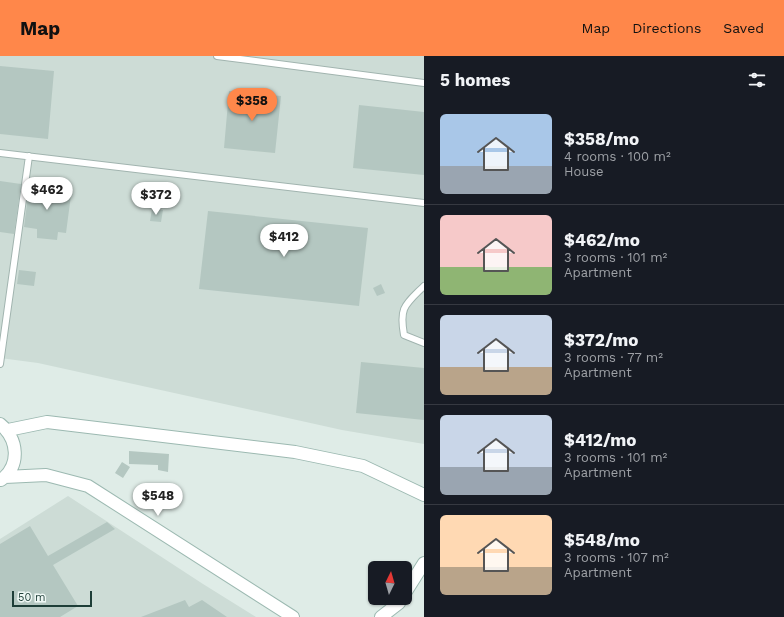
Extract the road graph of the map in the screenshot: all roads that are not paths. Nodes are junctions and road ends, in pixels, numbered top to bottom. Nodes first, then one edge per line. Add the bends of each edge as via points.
1 (217, 56) edge
2 (424, 83) edge
3 (0, 153) edge
4 (29, 156) junction
5 (424, 203) edge
6 (424, 286) edge
7 (424, 343) edge
8 (0, 364) edge
9 (4, 427) edge
10 (2, 479) edge
11 (424, 494) edge
12 (424, 563) edge
13 (412, 582) edge
14 (396, 605) edge
15 (293, 617) edge
16 (381, 617) edge

1 - 2 lane
3 - 4 lane
4 - 5 lane
4 - 8 lane
6 - 7 lane via 406,305 401,317 404,335
9 - 10 street via 13,439 15,459 11,469
9 - 11 street via 47,422 295,452 363,466
10 - 15 street via 46,475 88,486
12 - 13 street
14 - 16 street

